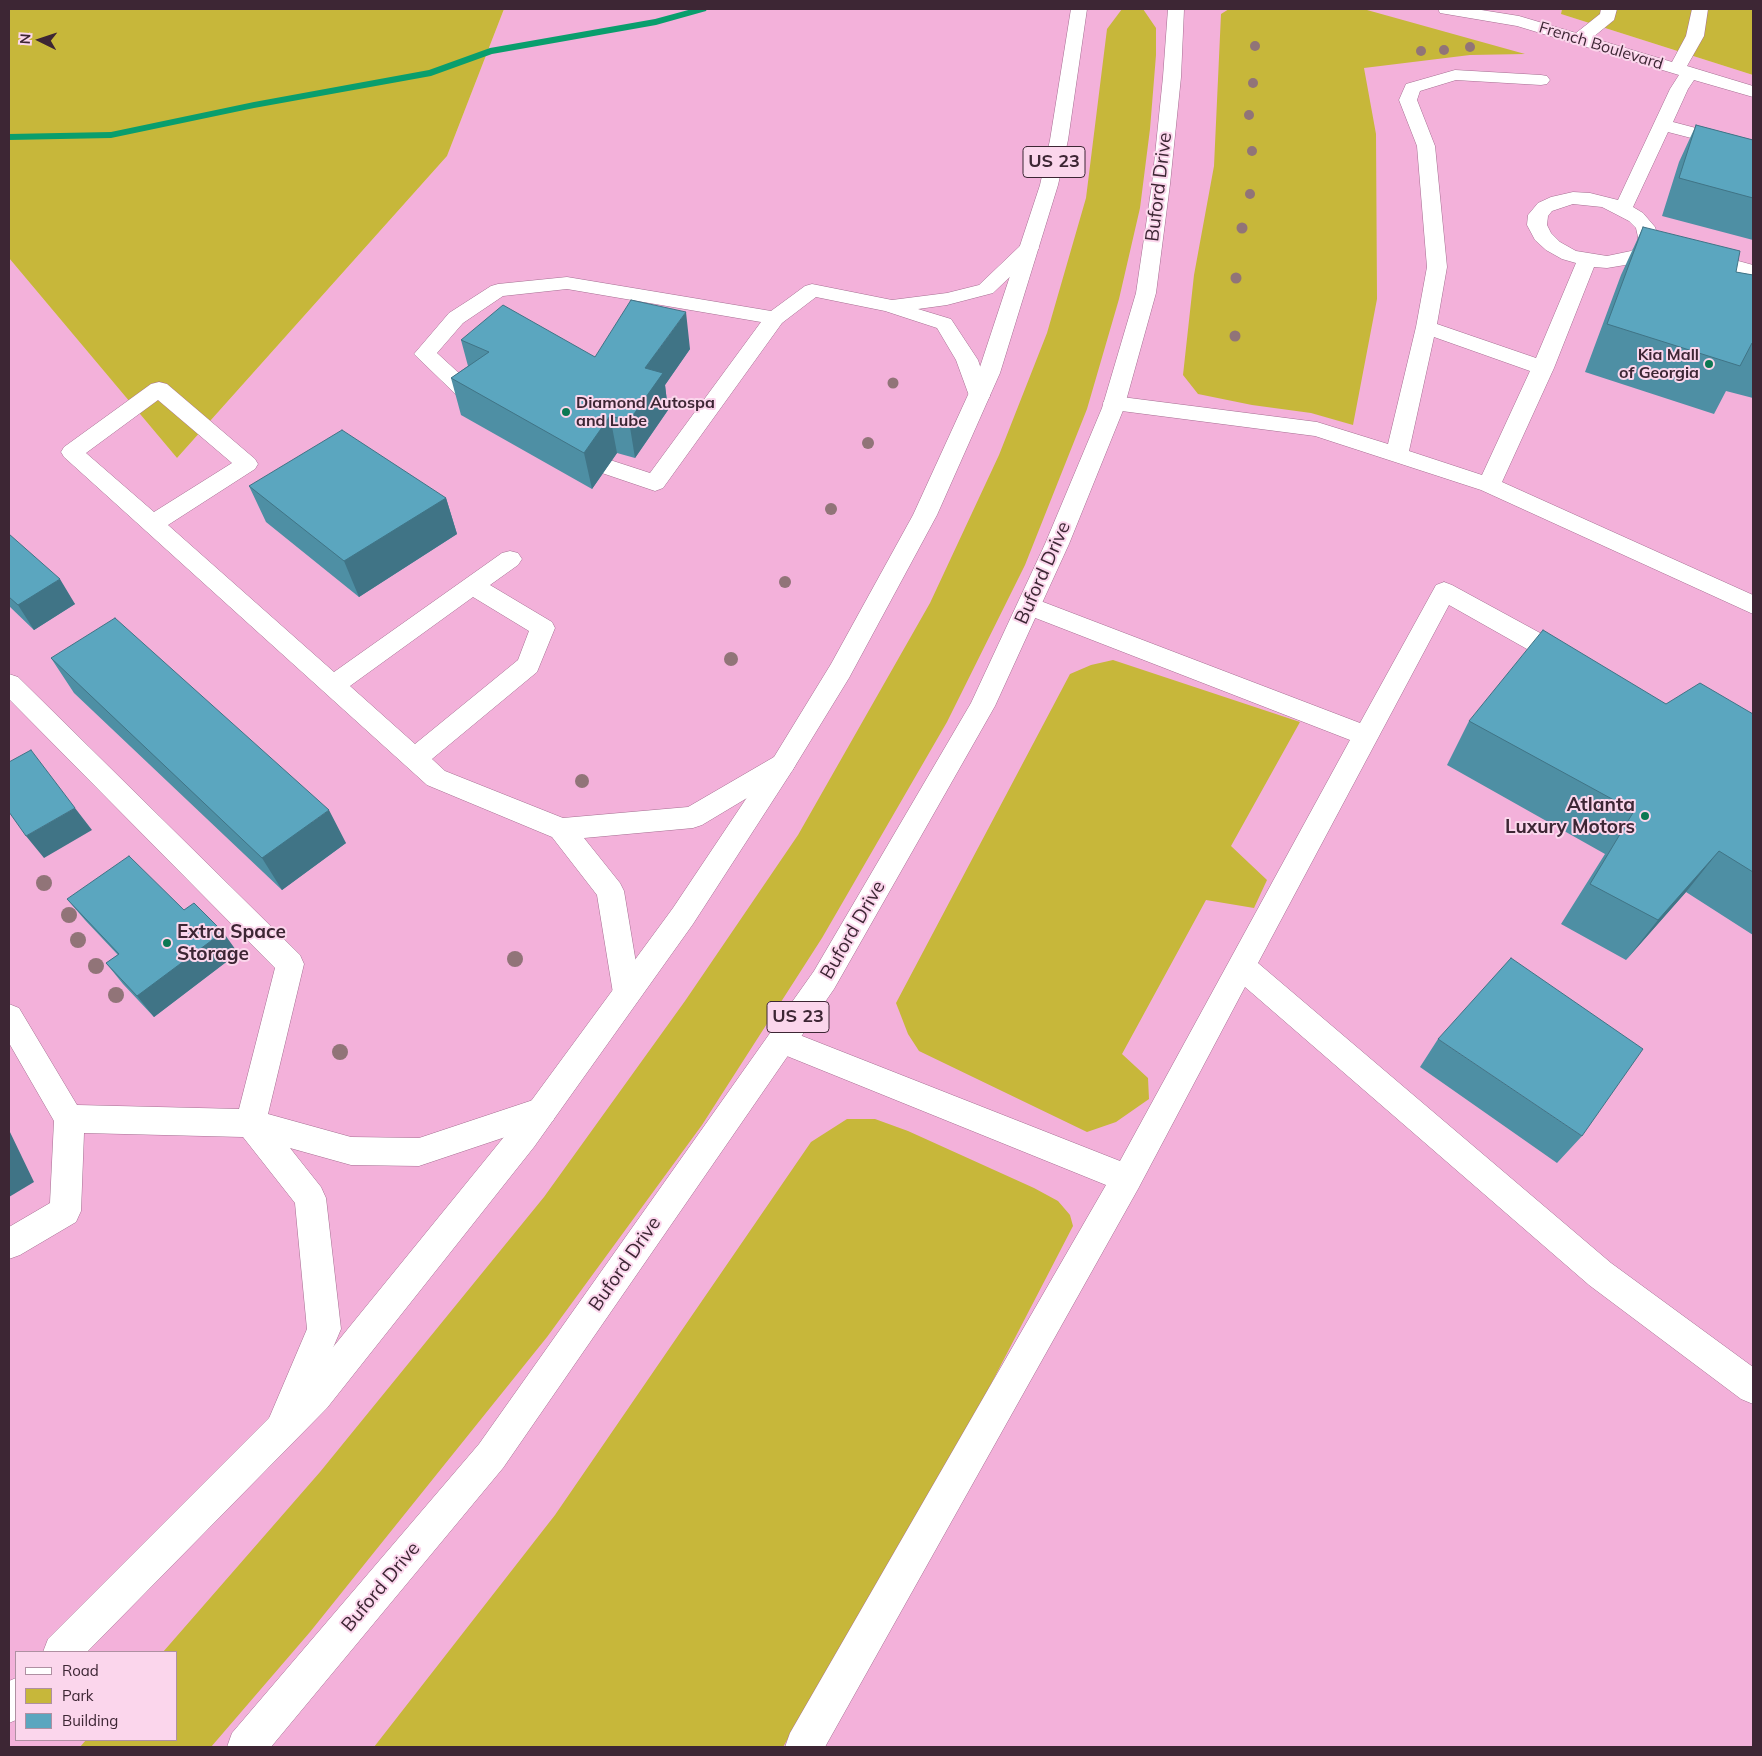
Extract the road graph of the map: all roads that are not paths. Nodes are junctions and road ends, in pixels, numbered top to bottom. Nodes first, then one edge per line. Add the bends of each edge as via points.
1 (1079, 9) edge
2 (1176, 9) edge
3 (1446, 9) edge
4 (1609, 9) edge
5 (1700, 9) edge
6 (1579, 39) junction
7 (1684, 70) junction
8 (1541, 80) dead end
9 (1753, 92) edge
10 (1662, 125) junction
11 (1753, 149) edge
12 (1623, 209) junction
13 (1665, 247) junction
14 (1029, 248) junction
15 (1587, 260) junction
16 (1753, 271) edge
17 (889, 306) junction
18 (775, 318) junction
19 (1426, 327) junction
20 (1543, 368) junction
21 (979, 396) junction
22 (478, 403) edge
23 (1114, 403) junction
24 (1397, 455) junction
25 (607, 467) dead end
26 (1489, 485) junction
27 (153, 524) junction
28 (510, 559) dead end
29 (473, 586) junction
30 (1753, 605) edge
31 (1028, 606) junction
32 (1590, 672) edge
33 (9, 684) edge
34 (333, 685) junction
35 (1367, 736) junction
36 (415, 759) junction
37 (783, 764) junction
38 (562, 829) junction
39 (1242, 967) junction
40 (627, 993) junction
41 (9, 1017) edge
42 (782, 1041) junction
43 (542, 1111) junction
44 (69, 1119) junction
45 (251, 1124) junction
46 (1127, 1179) junction
47 (9, 1244) edge
48 (1753, 1387) edge
49 (279, 1433) junction
50 (62, 1651) edge
51 (246, 1747) edge
52 (804, 1747) edge

1 - 14 main road, US 23 via 1059,140
2 - 23 main road, Buford Drive / US 23 via 1170,97 1146,293
3 - 6 main road, French Boulevard via 1519,21
4 - 6 main road via 1608,16
5 - 7 main road
6 - 7 main road, French Boulevard
7 - 9 main road, French Boulevard
7 - 10 main road
8 - 19 main road via 1455,75 1412,88 1408,100 1426,146 1437,267
10 - 11 main road
10 - 12 main road
12 - 13 main road via 1645,227 1648,237
12 - 15 main road via 1590,199 1573,198 1545,207 1538,215 1537,225 1542,236 1569,255
13 - 15 main road via 1647,246 1638,255 1624,260
13 - 16 main road
14 - 17 main road via 986,289 948,299
14 - 21 main road, US 23
15 - 20 main road
17 - 18 main road via 812,290
17 - 21 main road via 944,324 967,360
18 - 22 main road via 567,283 498,290 456,318 425,354
18 - 25 main road via 655,483
19 - 20 main road
19 - 24 main road
20 - 26 main road
21 - 37 main road, US 23 via 920,523 840,670
23 - 24 main road via 1316,429
23 - 31 main road, Buford Drive / US 23 via 1057,544
24 - 26 main road
26 - 30 main road
27 - 27 main road via 72,452 159,390 247,464
27 - 34 main road
28 - 29 main road
29 - 34 main road
29 - 36 main road via 543,628 528,665
31 - 35 main road
31 - 42 main road, Buford Drive / US 23 via 982,706 824,980
32 - 35 main road via 1444,591
33 - 45 main road via 290,964
34 - 36 main road
35 - 39 main road
36 - 38 main road via 436,778
37 - 38 main road via 693,817
37 - 40 main road, US 23 via 683,916
38 - 40 main road via 610,891
39 - 46 main road
39 - 48 main road via 1600,1274
40 - 43 main road, US 23
41 - 44 main road
42 - 46 main road
42 - 51 main road, Buford Drive / US 23 via 491,1456
43 - 45 main road via 419,1152 351,1151
43 - 49 main road, US 23 via 315,1396
44 - 45 main road
44 - 47 main road via 64,1211
45 - 49 main road via 310,1198 324,1329
46 - 52 main road
49 - 50 main road, US 23

